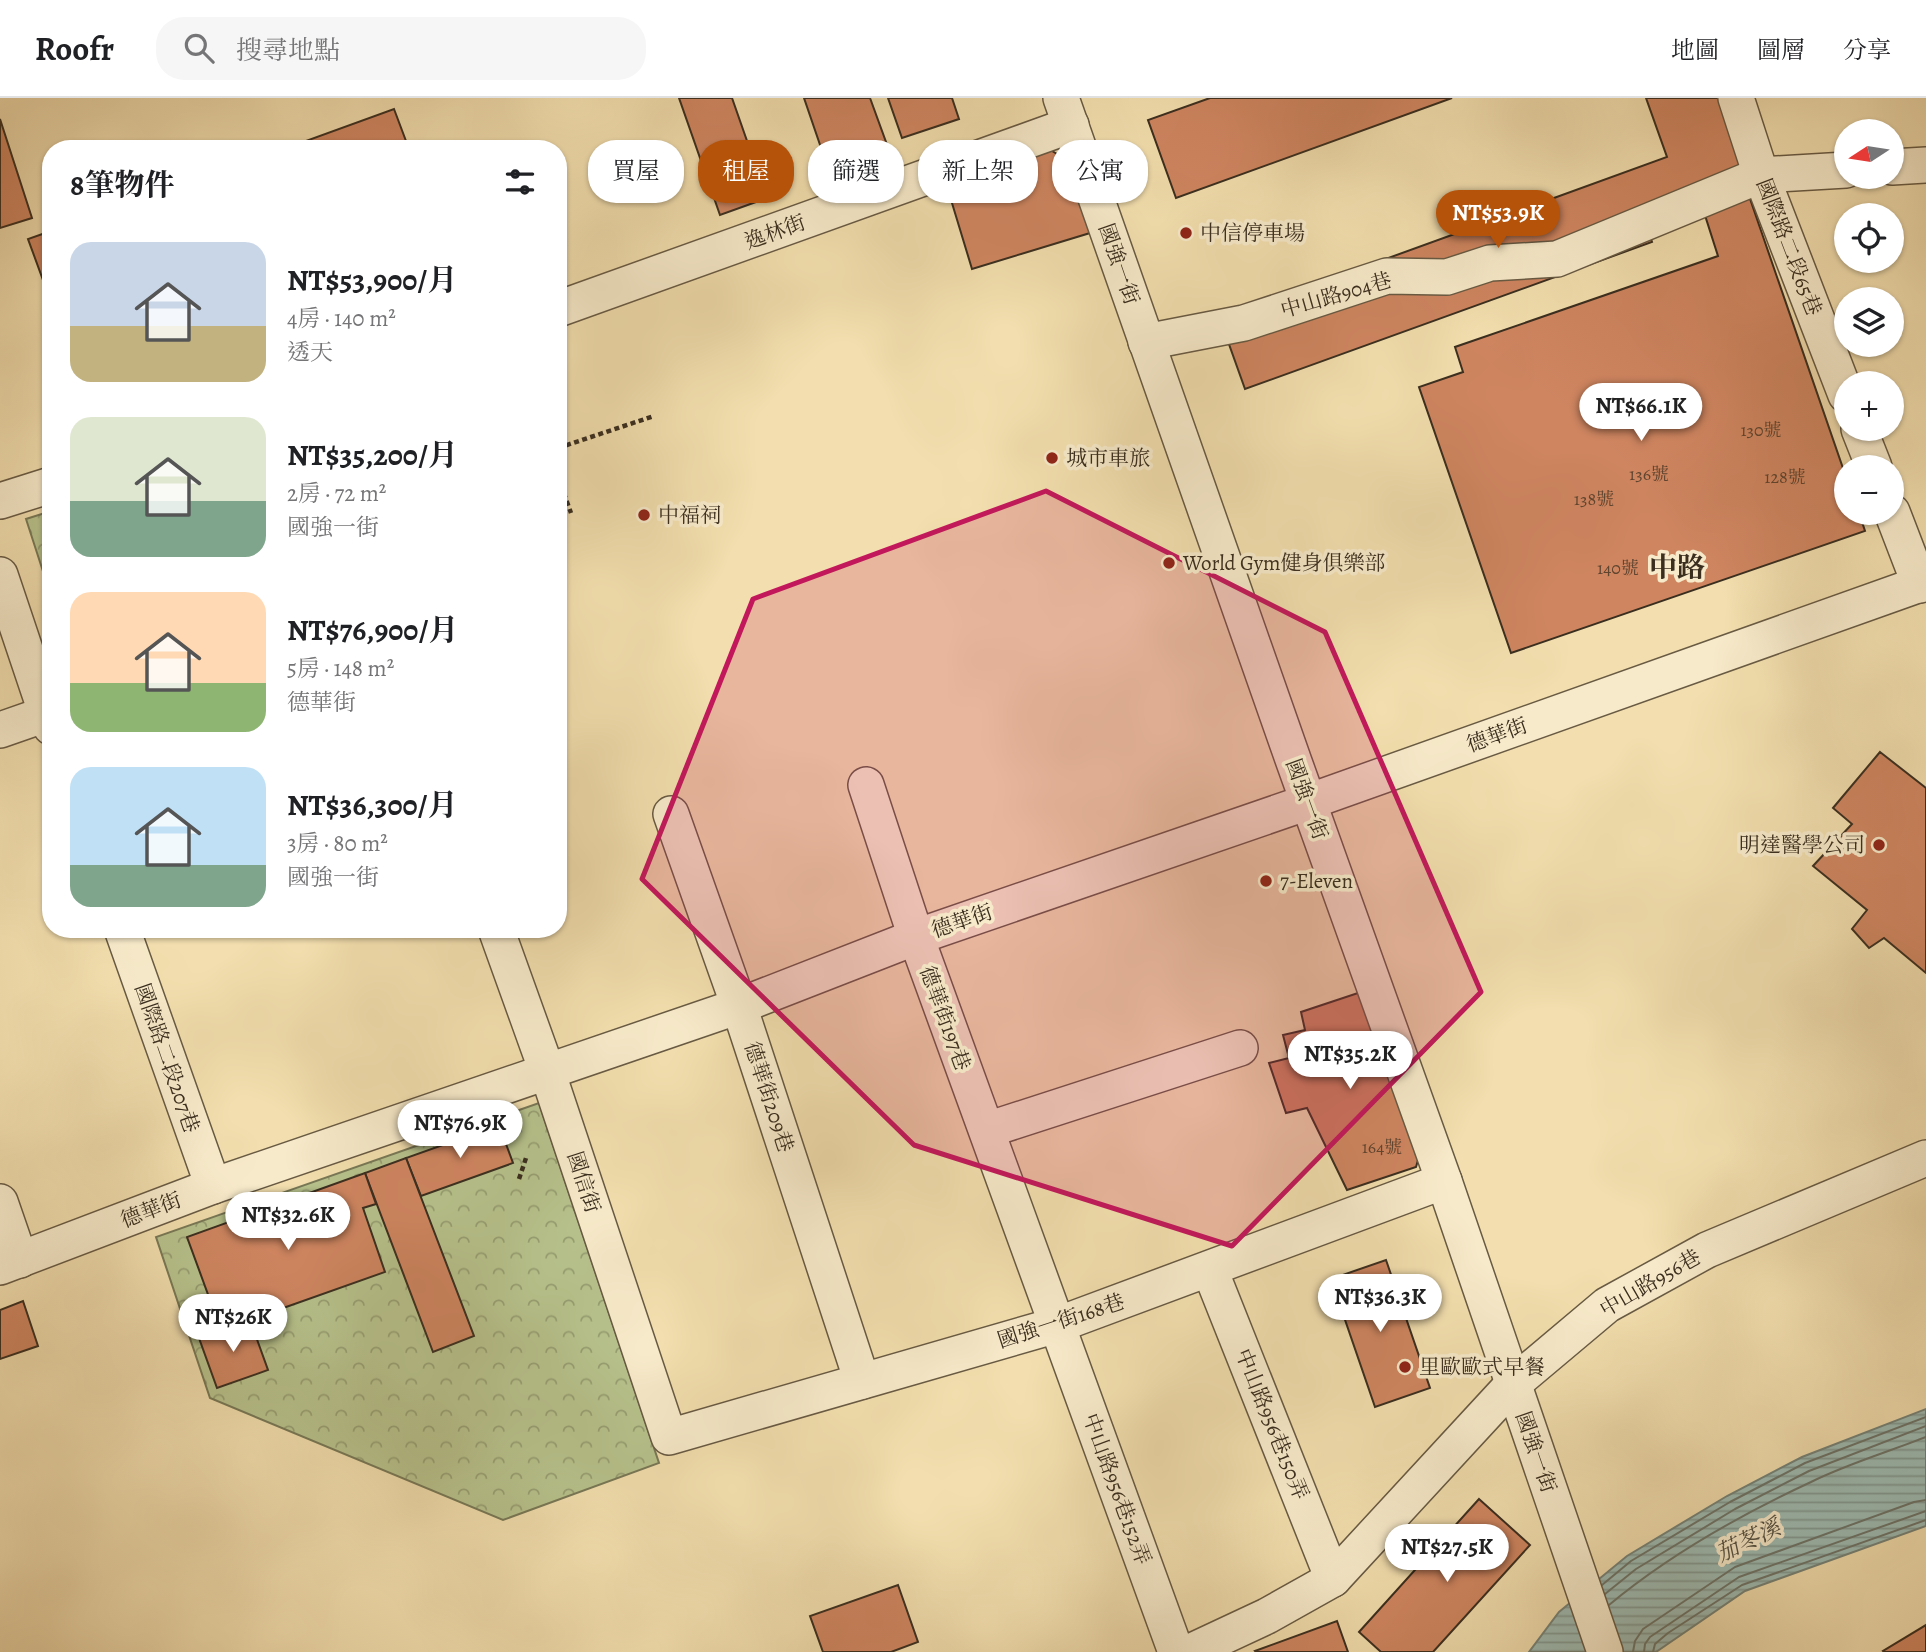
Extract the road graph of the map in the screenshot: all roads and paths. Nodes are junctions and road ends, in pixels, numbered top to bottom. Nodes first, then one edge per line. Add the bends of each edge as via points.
1 (1736, 98) edge
2 (1066, 112) edge
3 (1926, 165) edge
4 (1904, 166) edge
5 (1834, 171) edge
6 (1761, 175) junction
7 (567, 306) edge
8 (1146, 342) junction
9 (1837, 371) edge
10 (654, 416) dead end
11 (567, 446) edge
12 (42, 488) edge
13 (0, 501) edge
14 (567, 502) edge
15 (571, 513) dead end
16 (1898, 525) edge
17 (0, 576) edge
18 (1923, 583) edge
19 (42, 703) edge
20 (42, 722) edge
21 (0, 730) edge
22 (866, 785) dead end
23 (1308, 802) junction
24 (671, 814) dead end
25 (916, 937) junction
26 (125, 938) edge
27 (499, 938) edge
28 (739, 1006) junction
29 (1240, 1048) dead end
30 (547, 1071) junction
31 (987, 1130) junction
32 (527, 1155) dead end
33 (1926, 1158) edge
34 (519, 1179) dead end
35 (1444, 1181) junction
36 (213, 1186) junction
37 (0, 1202) edge
38 (10, 1264) edge
39 (1210, 1270) junction
40 (1057, 1325) junction
41 (862, 1381) junction
42 (1513, 1384) junction
43 (669, 1437) joint
44 (1333, 1579) junction
45 (1176, 1652) edge
46 (1190, 1652) edge
47 (1605, 1652) edge

1 - 6 street, 國際路二段65巷
2 - 7 street, 逸林街
2 - 8 street, 國強一街
3 - 4 street
5 - 6 street, 中山路904巷
6 - 8 street, 中山路904巷 via 1557,259 1490,263 1447,277 1387,276 1244,323
6 - 9 street, 國際路二段65巷
8 - 23 street, 國強一街
10 - 11 path
12 - 13 street
14 - 15 path
16 - 18 street
17 - 19 street
18 - 23 street, 德華街
20 - 21 street
22 - 25 street, 德華街197巷
23 - 25 street, 德華街
23 - 35 street, 國強一街
24 - 28 street, 德華街209巷
25 - 28 street, 德華街
25 - 31 street, 德華街197巷
26 - 36 street, 國際路二段207巷
27 - 30 street, 國信街
28 - 30 street, 德華街
28 - 41 street, 德華街209巷
29 - 31 street
30 - 36 street, 德華街
30 - 43 street, 國信街
31 - 40 street, 德華街197巷
32 - 34 path
33 - 42 street, 中山路956巷 via 1707,1250 1651,1280 1607,1305
35 - 39 street, 國強一街168巷
35 - 42 street, 國強一街
36 - 38 street, 德華街
37 - 38 street
39 - 40 street, 國強一街168巷
39 - 44 street, 中山路956巷150弄
40 - 41 street, 國強一街168巷
40 - 45 street, 中山路956巷152弄
41 - 43 street, 國強一街168巷
42 - 44 street, 中山路956巷
42 - 47 street, 國強一街
44 - 46 street, 中山路956巷

